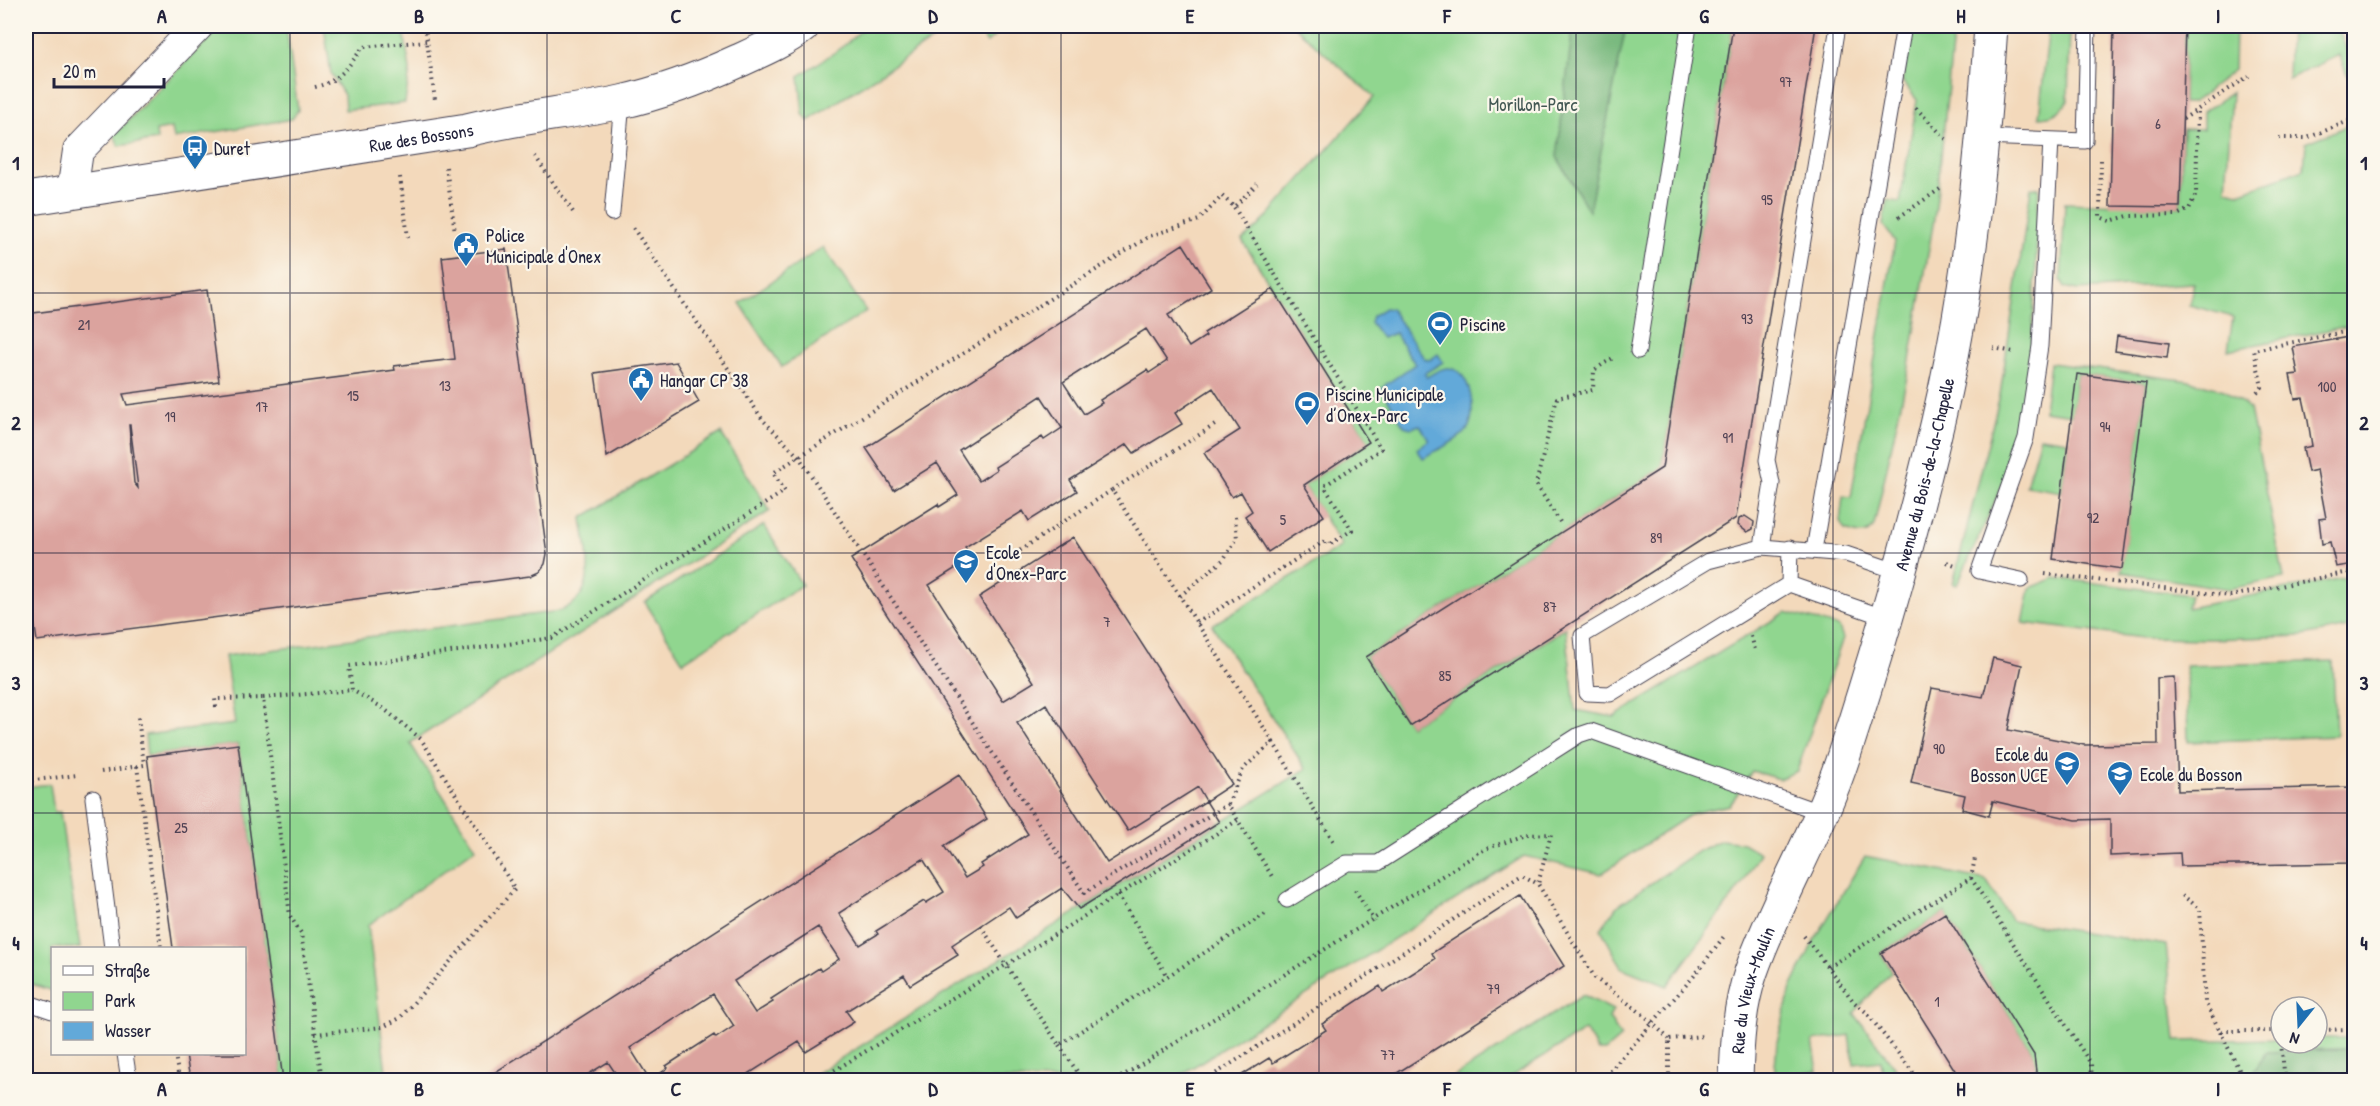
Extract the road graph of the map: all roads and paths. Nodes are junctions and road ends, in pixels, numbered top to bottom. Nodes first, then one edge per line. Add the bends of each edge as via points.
1 (198, 26) edge
2 (425, 26) edge
3 (803, 26) edge
4 (1689, 26) edge
5 (1838, 26) edge
6 (1904, 26) edge
7 (1991, 26) edge
8 (2088, 26) edge
9 (427, 41) junction
10 (2249, 76) dead end
11 (1894, 85) junction
12 (315, 87) dead end
13 (435, 100) dead end
14 (622, 102) junction
15 (2198, 108) junction
16 (2183, 119) dead end
17 (2355, 119) edge
18 (1982, 137) junction
19 (2279, 138) dead end
20 (2051, 140) junction
21 (2085, 141) junction
22 (1951, 144) dead end
23 (535, 156) dead end
24 (446, 167) dead end
25 (399, 173) dead end
26 (1257, 184) dead end
27 (1946, 185) dead end
28 (72, 192) junction
29 (26, 199) edge
30 (1234, 207) junction
31 (573, 212) dead end
32 (612, 213) dead end
33 (630, 224) dead end
34 (455, 232) dead end
35 (408, 238) dead end
36 (1868, 239) junction
37 (26, 284) edge
38 (27, 300) dead end
39 (2355, 330) edge
40 (1638, 351) joint
41 (2257, 393) dead end
42 (1218, 423) dead end
43 (799, 457) junction
44 (1112, 490) junction
45 (1235, 516) dead end
46 (1560, 522) dead end
47 (1762, 547) junction
48 (1790, 548) junction
49 (1814, 550) junction
50 (1010, 557) dead end
51 (2355, 571) edge
52 (1899, 572) junction
53 (2021, 580) joint
54 (1790, 584) junction
55 (1180, 596) junction
56 (1886, 618) junction
57 (1197, 623) junction
58 (352, 690) junction
59 (263, 698) junction
60 (216, 707) dead end
61 (138, 717) dead end
62 (1273, 742) junction
63 (137, 766) junction
64 (99, 772) dead end
65 (89, 774) dead end
66 (26, 781) edge
67 (93, 798) dead end
68 (1228, 804) junction
69 (1822, 813) junction
70 (1238, 820) junction
71 (1975, 858) dead end
72 (1347, 862) junction
73 (1971, 878) junction
74 (1349, 881) dead end
75 (1538, 884) junction
76 (1118, 895) junction
77 (2182, 895) dead end
78 (1287, 900) junction
79 (1780, 904) joint
80 (1374, 921) junction
81 (981, 926) dead end
82 (1727, 933) dead end
83 (1804, 935) dead end
84 (112, 947) edge
85 (161, 947) edge
86 (1006, 965) junction
87 (1828, 967) junction
88 (1167, 976) junction
89 (26, 1002) edge
90 (51, 1011) edge
91 (1653, 1024) junction
92 (2355, 1029) edge
93 (2329, 1030) edge
94 (2220, 1031) junction
95 (2269, 1031) edge
96 (315, 1034) junction
97 (1669, 1039) dead end
98 (1059, 1045) junction
99 (125, 1055) edge
100 (175, 1055) edge
101 (2282, 1055) edge
102 (129, 1080) edge
103 (179, 1080) edge
104 (322, 1080) edge
105 (819, 1080) edge
106 (1083, 1080) edge
107 (1116, 1080) edge
108 (1206, 1080) edge
109 (1602, 1080) edge
110 (1736, 1080) edge
111 (1919, 1080) edge
112 (2092, 1080) edge
113 (2244, 1080) edge
114 (2285, 1080) edge

1 - 28 street via 78,151
2 - 9 path
3 - 14 street, Rue des Bossons via 767,48 719,69
4 - 40 lane
5 - 47 lane via 1767,460 1772,483
6 - 11 lane
7 - 18 street, Avenue du Bois-de-la-Chapelle
8 - 21 lane
9 - 12 path via 363,47 331,83
9 - 13 path
10 - 15 path
11 - 22 path
11 - 36 lane
14 - 28 street, Rue des Bossons
14 - 32 lane
15 - 16 path
15 - 21 path via 2196,194 2189,209 2177,215 2128,216 2110,221 2100,217 2102,141
17 - 19 path via 2307,138
18 - 20 lane
18 - 52 street, Avenue du Bois-de-la-Chapelle via 1946,388
20 - 21 lane
20 - 53 lane via 2040,346 2026,438 1979,572
23 - 31 path
24 - 34 path
25 - 35 path
26 - 30 path
27 - 36 path
28 - 29 street, Rue des Bossons
30 - 43 path via 1222,196 1199,220 1150,236
30 - 57 path via 1382,449 1324,486 1352,530 1329,545 1326,540
33 - 43 path via 763,420
36 - 49 lane
37 - 38 path
39 - 41 path via 2254,350 2262,387
40 - 46 path via 1626,350 1594,370 1593,390 1557,398 1536,484
42 - 44 path
43 - 58 path via 773,473 785,491 552,638 349,666
43 - 68 path via 1084,893
44 - 50 path
44 - 55 path
45 - 55 path via 1237,539 1223,560
47 - 48 lane
47 - 54 lane via 1708,561 1582,636 1587,693 1610,694
48 - 49 lane
48 - 54 lane
49 - 52 lane via 1846,554
51 - 53 path via 2230,596 2050,573
52 - 56 street, Avenue du Bois-de-la-Chapelle
54 - 56 lane
55 - 57 path
56 - 69 street, Avenue du Bois-de-la-Chapelle
57 - 62 path
58 - 59 path
58 - 96 path via 383,708 421,739 515,890 400,1018 384,1027
59 - 60 path via 215,699
59 - 96 path via 290,915 301,933
61 - 63 path via 144,765
62 - 68 path via 1243,769
62 - 72 path
63 - 64 path
63 - 85 path
65 - 66 path
67 - 84 lane
68 - 70 path
69 - 72 lane via 1591,731 1378,863
69 - 79 street, Avenue du Bois-de-la-Chapelle
70 - 76 path
70 - 78 path
71 - 73 path
72 - 78 lane
73 - 87 path
73 - 112 path via 2091,1064
74 - 80 path
75 - 80 path via 1551,834 1526,835 1485,849
75 - 91 path via 1594,978
75 - 108 path via 1522,875
76 - 86 path
76 - 88 path
77 - 94 path via 2200,909 2205,1002
78 - 88 path
79 - 110 street, Rue du Vieux-Moulin via 1751,972 1741,1012
80 - 107 path
81 - 86 path
82 - 91 path
83 - 87 path
86 - 98 path
86 - 105 path
87 - 111 path
88 - 98 path
89 - 90 lane
91 - 97 path
91 - 109 path
92 - 93 path
94 - 95 path
94 - 113 path
96 - 104 path
98 - 106 path
99 - 102 lane
100 - 103 path
101 - 114 path

